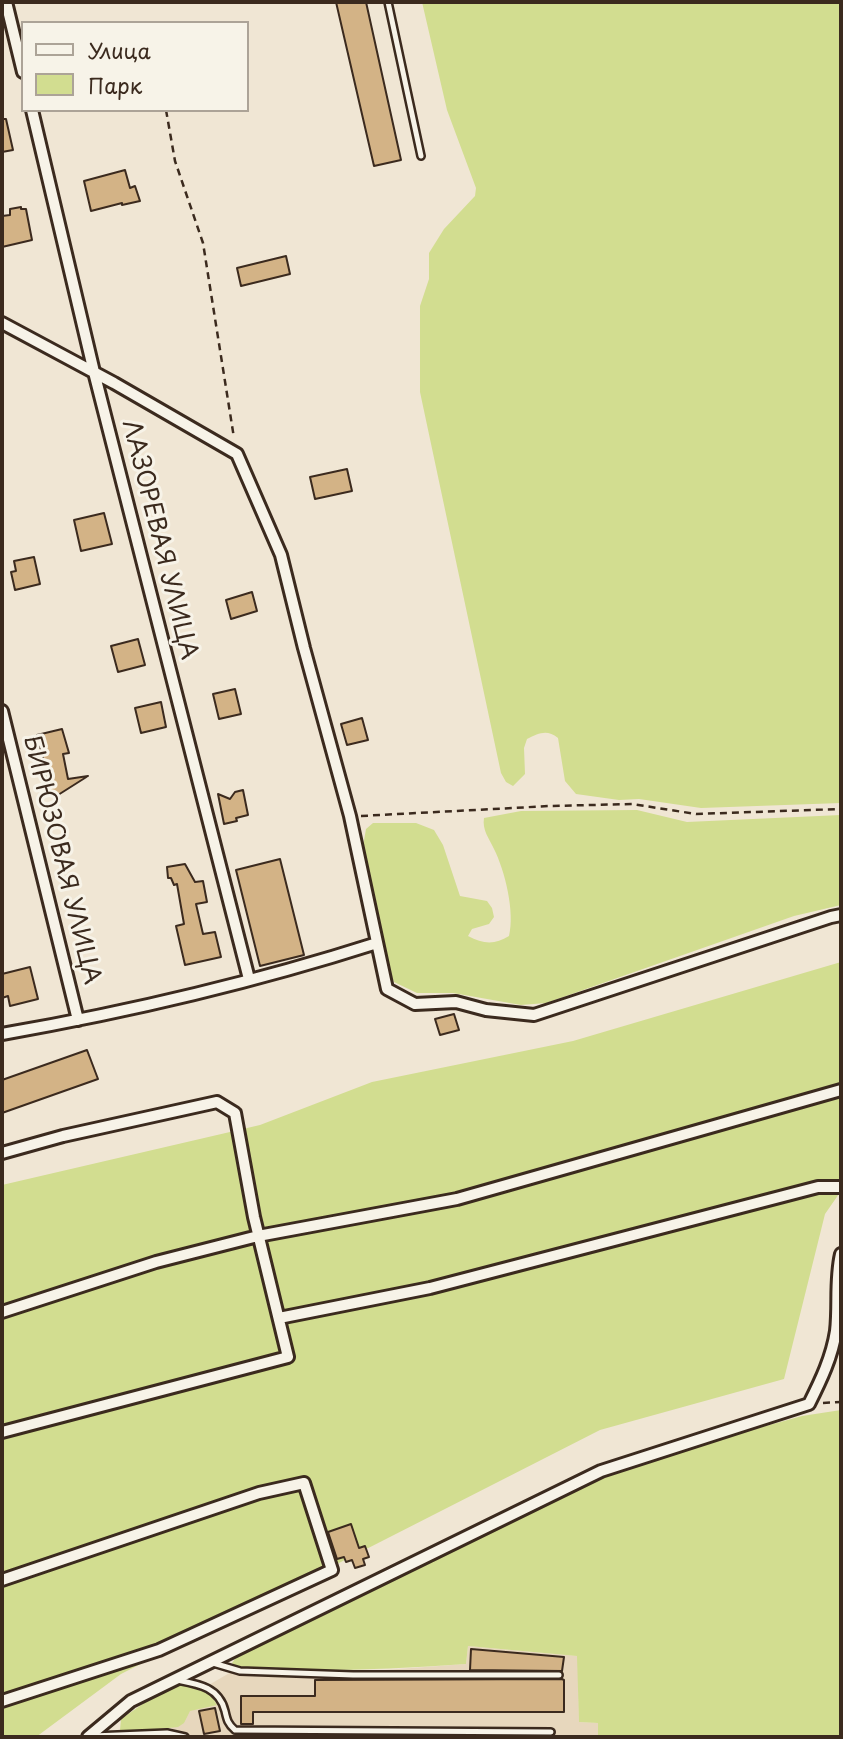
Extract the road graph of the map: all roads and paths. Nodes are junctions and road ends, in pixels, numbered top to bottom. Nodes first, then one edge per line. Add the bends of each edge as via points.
1 (6, 2) edge
2 (388, 2) edge
3 (21, 64) edge
4 (32, 112) edge
5 (166, 112) edge
6 (421, 156) dead end
7 (2, 323) edge
8 (94, 372) junction
9 (237, 454) junction
10 (2, 710) edge
11 (841, 809) edge
12 (350, 817) junction
13 (841, 915) edge
14 (377, 943) junction
15 (249, 979) junction
16 (78, 1020) junction
17 (2, 1034) edge
18 (841, 1090) edge
19 (2, 1153) edge
20 (841, 1187) edge
21 (258, 1236) junction
22 (841, 1254) edge
23 (2, 1312) edge
24 (279, 1318) junction
25 (841, 1402) edge
26 (809, 1404) junction
27 (2, 1432) edge
28 (2, 1580) edge
29 (209, 1662) junction
30 (559, 1675) dead end
31 (174, 1679) junction
32 (2, 1701) edge
33 (551, 1732) dead end
34 (89, 1737) edge
35 (186, 1737) edge

1 - 3 street
2 - 6 lane
4 - 8 street, ЛАЗОРЕВАЯ УЛИЦА
5 - 9 path via 175,161 203,243
7 - 8 street
8 - 9 street
8 - 15 street, ЛАЗОРЕВАЯ УЛИЦА
9 - 12 street via 281,555
10 - 16 street, БИРЮЗОВАЯ УЛИЦА
11 - 12 path via 696,814 618,804
12 - 14 street
13 - 14 street via 534,1015 456,1002 415,1004 387,989
14 - 15 street
15 - 16 street
16 - 17 street
18 - 21 street via 457,1199
19 - 21 street via 217,1102 235,1113
20 - 24 street via 818,1187 430,1288
21 - 23 street via 156,1262
21 - 24 street
22 - 26 street via 836,1331 827,1366
24 - 27 street via 288,1357
25 - 26 path
26 - 29 street via 601,1471
28 - 32 street via 259,1493 304,1483 332,1570 159,1650
29 - 30 lane via 240,1671
29 - 31 street
31 - 33 lane via 215,1692 235,1730
31 - 34 street via 131,1701
34 - 35 lane

